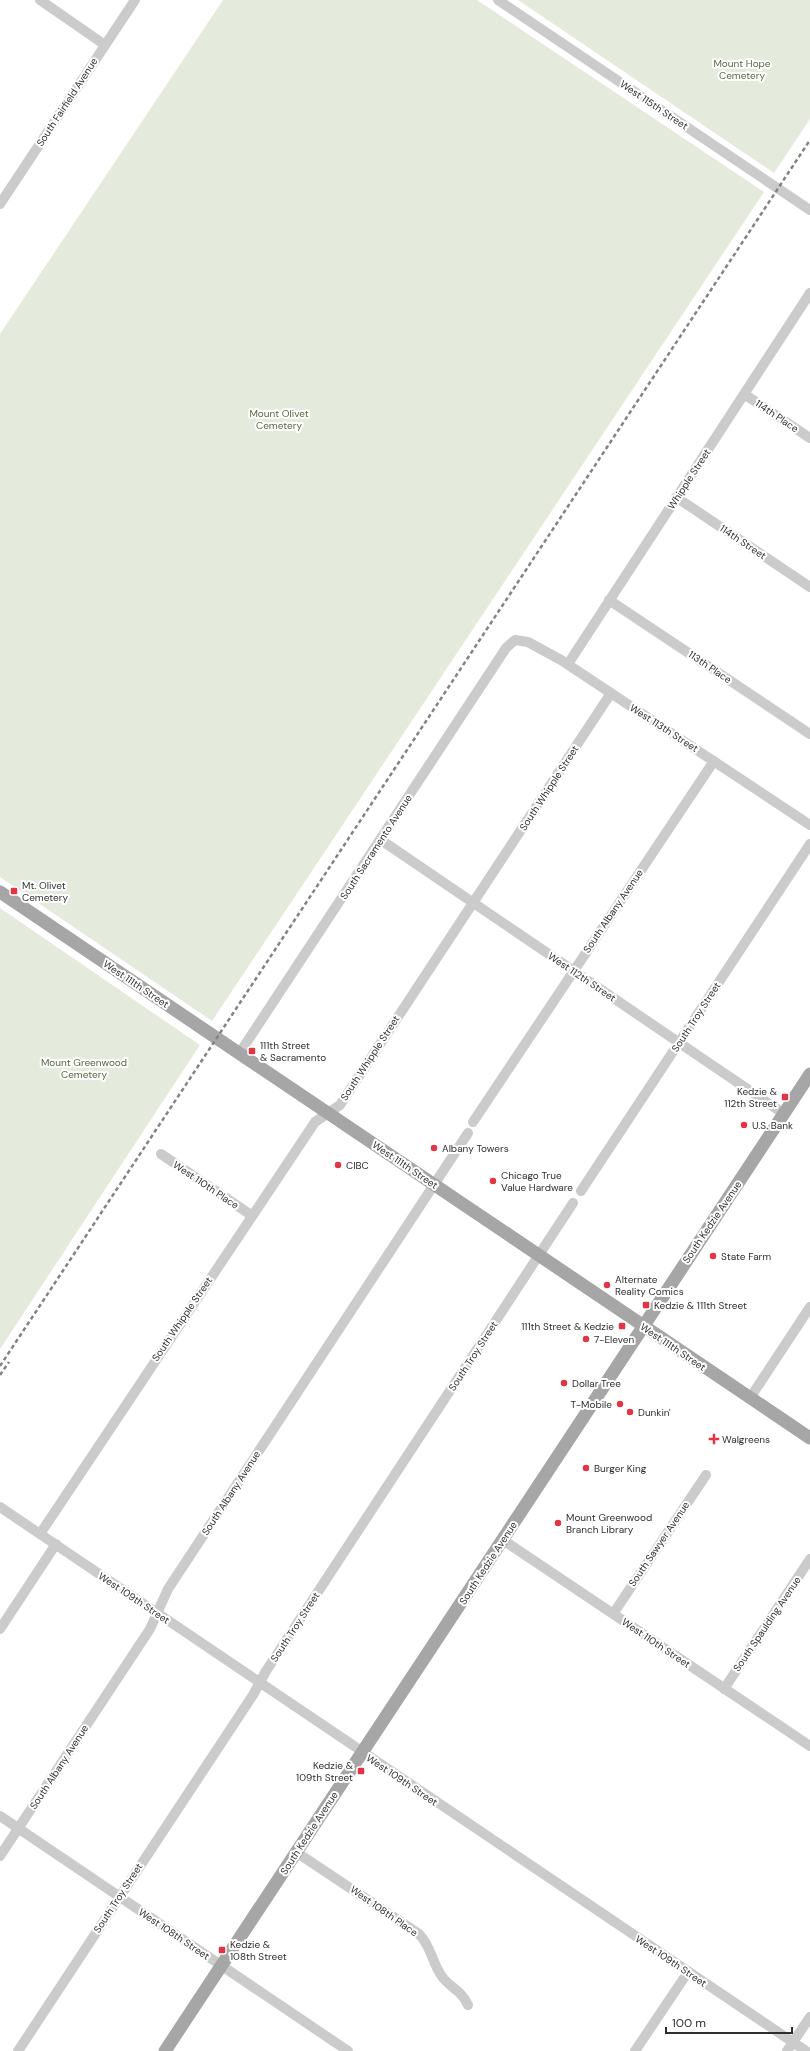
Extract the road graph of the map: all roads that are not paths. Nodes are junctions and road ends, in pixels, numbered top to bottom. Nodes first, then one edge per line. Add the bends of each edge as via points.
1 (40, 0) edge
2 (135, 0) edge
3 (498, 0) edge
4 (105, 44) junction
5 (0, 204) edge
6 (810, 210) edge
7 (810, 293) edge
8 (744, 394) junction
9 (810, 438) edge
10 (676, 497) junction
11 (810, 586) edge
12 (609, 600) junction
13 (515, 640) joint
14 (568, 664) junction
15 (611, 693) junction
16 (810, 734) edge
17 (714, 761) junction
18 (810, 825) edge
19 (381, 840) junction
20 (810, 844) edge
21 (0, 892) edge
22 (473, 903) junction
23 (574, 971) junction
24 (679, 1043) junction
25 (239, 1054) junction
26 (810, 1074) edge
27 (328, 1113) junction
28 (784, 1114) junction
29 (473, 1122) dead end
30 (468, 1133) dead end
31 (161, 1154) dead end
32 (433, 1184) junction
33 (581, 1191) dead end
34 (573, 1203) dead end
35 (251, 1215) junction
36 (538, 1256) junction
37 (810, 1307) edge
38 (643, 1326) junction
39 (750, 1398) junction
40 (810, 1438) edge
41 (706, 1475) dead end
42 (0, 1507) edge
43 (40, 1534) junction
44 (503, 1540) junction
45 (56, 1544) junction
46 (810, 1559) edge
47 (156, 1613) junction
48 (613, 1614) junction
49 (0, 1629) edge
50 (259, 1683) junction
51 (724, 1689) junction
52 (810, 1746) edge
53 (362, 1753) junction
54 (0, 1816) edge
55 (18, 1828) junction
56 (296, 1852) junction
57 (0, 1856) edge
58 (119, 1897) junction
59 (221, 1966) junction
60 (688, 1972) junction
61 (468, 2005) dead end
62 (810, 2017) edge
63 (790, 2047) edge
64 (18, 2051) edge
65 (165, 2051) edge
66 (348, 2051) edge
67 (635, 2051) edge
68 (806, 2051) edge

1 - 4 street
2 - 4 street, South Fairfield Avenue
3 - 6 street, West 115th Street
4 - 5 street, South Fairfield Avenue
7 - 8 street, Whipple Street
8 - 9 street, 114th Place
8 - 10 street, Whipple Street
10 - 11 street, 114th Street
10 - 12 street, Whipple Street
12 - 14 street, Whipple Street
12 - 16 street, 113th Place
13 - 14 street, West 113th Street via 539,646
13 - 19 street, South Sacramento Avenue via 506,648
14 - 15 street, West 113th Street
15 - 17 street, West 113th Street
15 - 22 street, South Whipple Street
17 - 18 street, West 113th Street
17 - 23 street, South Albany Avenue
19 - 22 street, West 112th Street
19 - 25 street, South Sacramento Avenue
20 - 24 street, South Troy Street
21 - 25 main road, West 111th Street
22 - 23 street, West 112th Street
22 - 27 street, South Whipple Street via 340,1105
23 - 24 street, West 112th Street
23 - 29 street, South Albany Avenue
24 - 28 street, West 112th Street
24 - 33 street, South Troy Street
25 - 27 main road, West 111th Street
26 - 28 main road, South Kedzie Avenue
27 - 32 main road, West 111th Street
27 - 35 street, South Whipple Street via 315,1122
28 - 38 main road, South Kedzie Avenue
30 - 32 street, South Albany Avenue
31 - 35 street, West 110th Place
32 - 36 main road, West 111th Street
32 - 47 street, South Albany Avenue via 168,1589
34 - 36 street, South Troy Street
35 - 43 street, South Whipple Street
36 - 38 main road, West 111th Street
36 - 50 street, South Troy Street
37 - 39 street
38 - 39 main road, West 111th Street
38 - 44 main road, South Kedzie Avenue
39 - 40 main road, West 111th Street
41 - 48 street, South Sawyer Avenue
42 - 43 street, West 109th Street
43 - 45 street, West 109th Street
44 - 48 street, West 110th Street
44 - 53 main road, South Kedzie Avenue
45 - 47 street, West 109th Street
45 - 49 street
46 - 51 street, South Spaulding Avenue
47 - 50 street, West 109th Street
47 - 55 street, South Albany Avenue via 150,1629
48 - 51 street, West 110th Street
50 - 53 street, West 109th Street
50 - 58 street, South Troy Street
51 - 52 street, West 110th Street
53 - 56 main road, South Kedzie Avenue
53 - 60 street, West 109th Street
54 - 55 street, West 108th Street
55 - 57 street, South Albany Avenue
55 - 58 street, West 108th Street
56 - 59 main road, South Kedzie Avenue
56 - 61 street, West 108th Place via 419,1934 429,1947 441,1975 460,1992
58 - 59 street, West 108th Street
58 - 64 street, South Troy Street
59 - 65 main road, South Kedzie Avenue
59 - 66 street, West 108th Street
60 - 63 street, West 109th Street
60 - 67 street
62 - 63 street
63 - 68 street, West 109th Street

